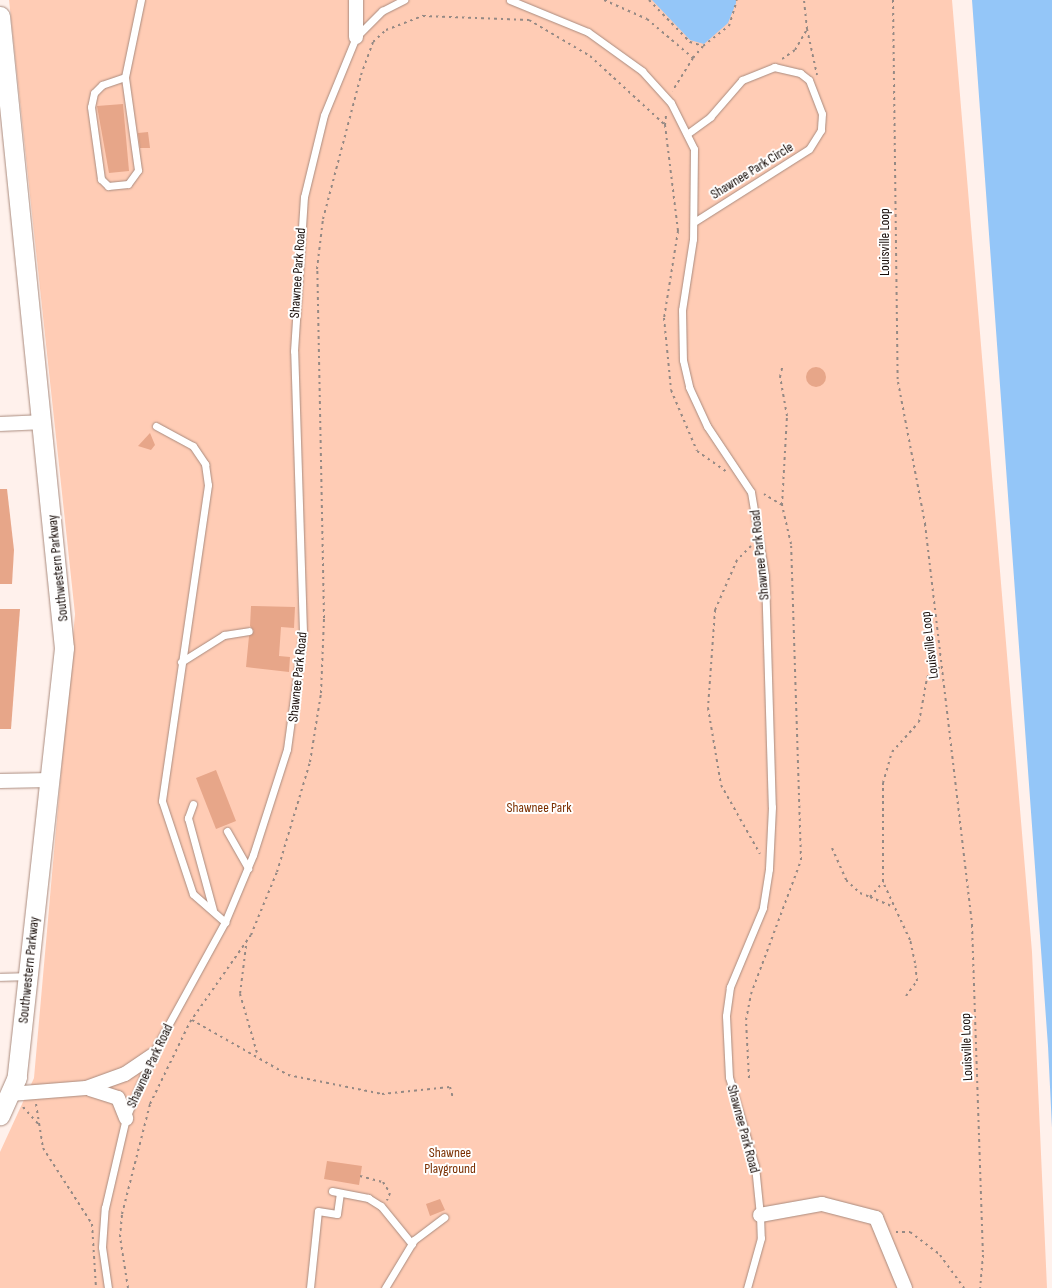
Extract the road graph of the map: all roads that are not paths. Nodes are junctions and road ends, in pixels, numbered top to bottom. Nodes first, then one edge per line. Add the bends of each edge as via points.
1 (140, 0) edge
2 (356, 0) edge
3 (404, 0) edge
4 (510, 0) edge
5 (0, 16) edge
6 (356, 37) junction
7 (3, 75) edge
8 (125, 77) junction
9 (687, 134) junction
10 (694, 222) junction
11 (43, 422) junction
12 (0, 424) edge
13 (156, 426) dead end
14 (249, 631) dead end
15 (181, 662) junction
16 (50, 780) junction
17 (0, 781) edge
18 (193, 804) dead end
19 (226, 831) dead end
20 (248, 868) junction
21 (213, 910) junction
22 (226, 922) junction
23 (28, 976) junction
24 (0, 977) edge
25 (152, 1056) junction
26 (86, 1088) junction
27 (11, 1098) edge
28 (0, 1116) edge
29 (126, 1118) junction
30 (332, 1192) dead end
31 (340, 1193) junction
32 (760, 1215) junction
33 (444, 1217) dead end
34 (412, 1244) junction
35 (108, 1288) edge
36 (310, 1288) edge
37 (385, 1288) edge
38 (747, 1288) edge
39 (905, 1288) edge

1 - 8 lane
2 - 6 street, Shawnee Park Road
3 - 6 lane, Shawnee Park Road via 382,12
4 - 9 lane, Shawnee Park Road via 614,48 671,103
5 - 7 street, Southwestern Parkway
6 - 20 lane, Shawnee Park Road via 324,115 304,197 294,351 302,661 288,749
7 - 11 street, Southwestern Parkway
8 - 8 lane via 102,85 94,93 91,107 101,179 108,186 128,184 138,170
9 - 10 lane, Shawnee Park Road via 696,162
9 - 10 lane, Shawnee Park Circle via 710,117 734,86 765,70 781,67 800,73 817,92 822,125 810,149
10 - 32 lane, Shawnee Park Road via 682,310 686,376 707,426 751,492 760,538 772,797 769,869 763,908 730,987 726,1016 729,1077 755,1166
11 - 12 street
11 - 16 street, Southwestern Parkway via 64,627
13 - 15 lane via 193,446 205,464 208,485
14 - 15 lane via 224,636
15 - 21 lane via 162,801 193,894
16 - 17 street
16 - 23 street, Southwestern Parkway
18 - 21 lane via 188,818
19 - 20 lane
20 - 22 lane, Shawnee Park Road
21 - 22 lane
22 - 25 lane, Shawnee Park Road
23 - 24 lane
23 - 27 street, Southwestern Parkway via 17,1077
25 - 26 street via 126,1074
25 - 29 lane, Shawnee Park Road
26 - 27 street
26 - 29 street via 118,1098
27 - 28 street, Southwestern Parkway
29 - 35 lane, Shawnee Park Road via 105,1208 102,1247
30 - 31 lane
31 - 34 lane via 368,1198 381,1206
31 - 36 lane via 337,1214 318,1211
32 - 38 lane, Shawnee Park Road via 761,1238
32 - 39 street via 822,1204 876,1218
33 - 34 lane
34 - 37 lane

